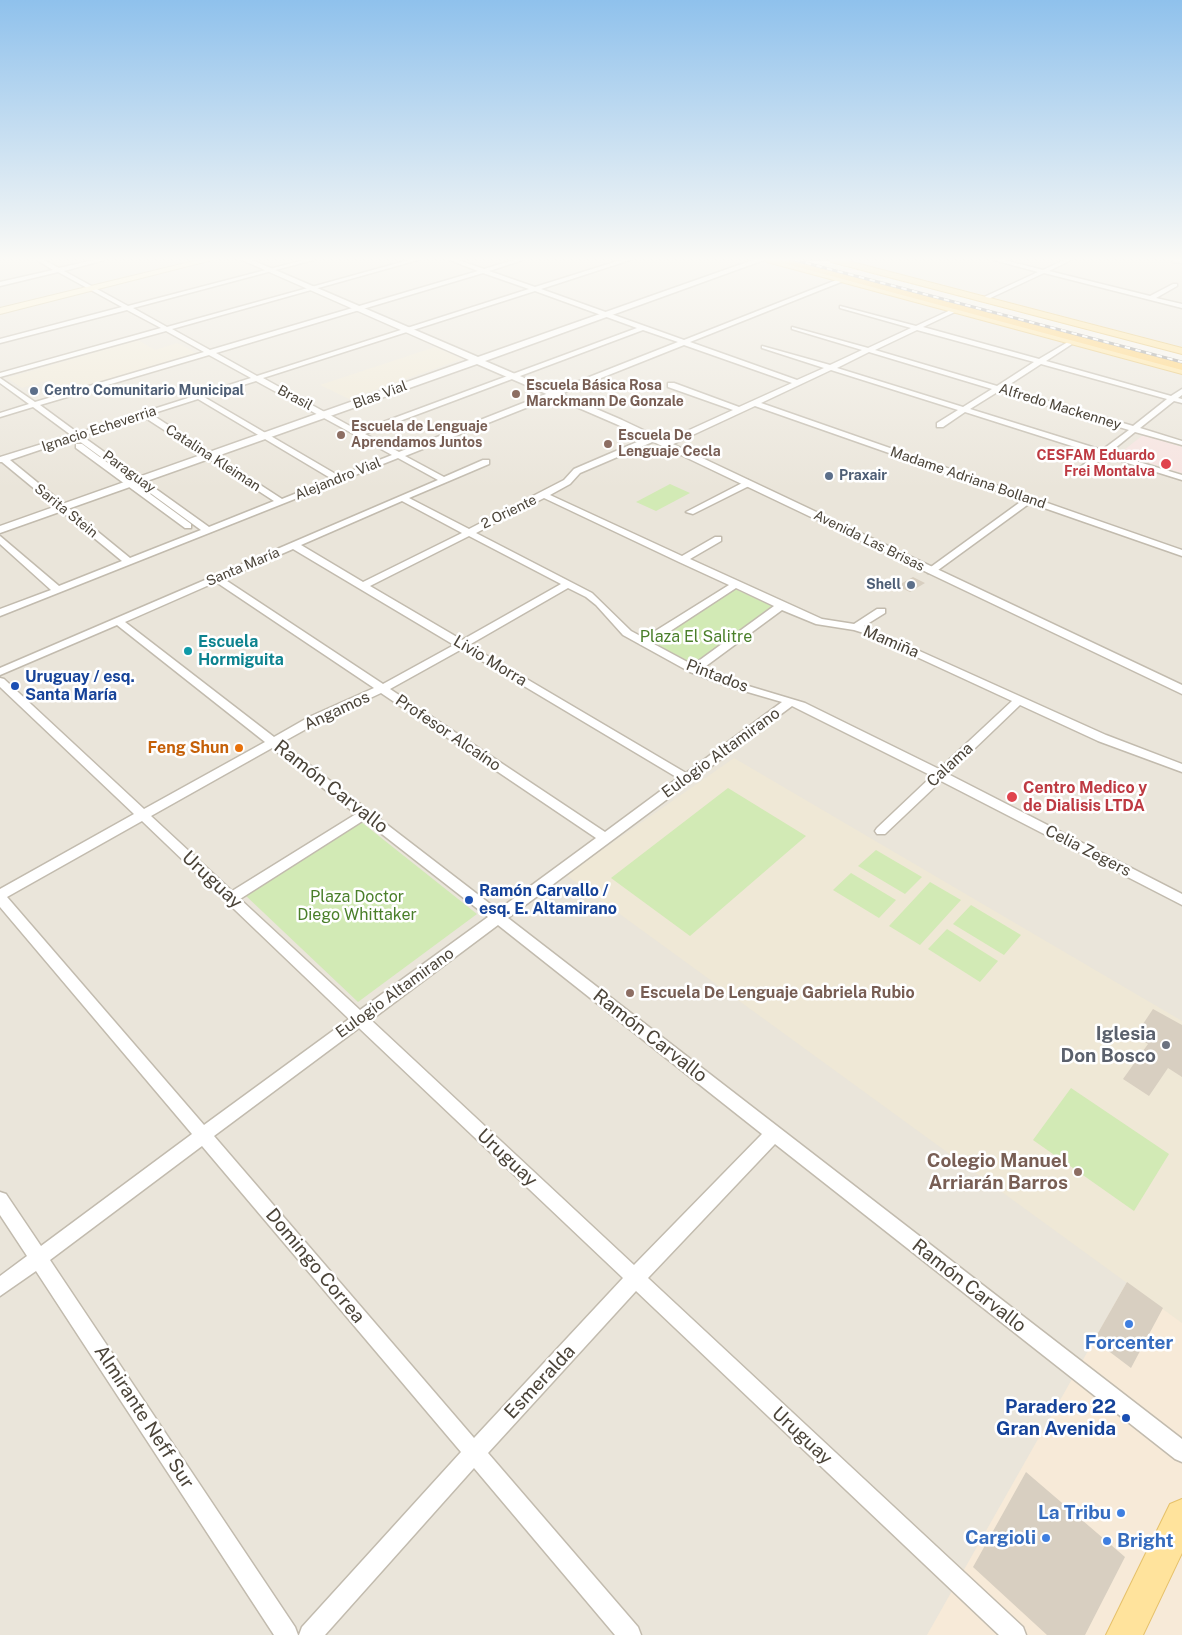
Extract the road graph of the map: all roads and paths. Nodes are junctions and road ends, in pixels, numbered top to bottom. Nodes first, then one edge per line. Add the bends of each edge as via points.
1 (18, 336) edge
2 (140, 336) edge
3 (181, 336) edge
4 (262, 336) edge
5 (388, 336) edge
6 (423, 336) edge
7 (545, 336) edge
8 (620, 336) edge
9 (665, 336) edge
10 (700, 336) edge
11 (823, 336) edge
12 (900, 336) edge
13 (948, 336) edge
14 (1055, 336) edge
15 (1059, 336) edge
16 (1071, 336) edge
17 (1107, 336) edge
18 (1123, 336) edge
19 (0, 341) edge
20 (1073, 341) junction
21 (683, 343) junction
22 (1092, 346) junction
23 (764, 347) dead end
24 (870, 350) junction
25 (210, 352) junction
26 (1182, 352) edge
27 (1182, 356) edge
28 (478, 360) junction
29 (1040, 362) junction
30 (1182, 366) edge
31 (831, 368) junction
32 (1182, 371) edge
33 (0, 375) edge
34 (514, 376) junction
35 (258, 378) junction
36 (0, 380) edge
37 (798, 383) junction
38 (671, 384) dead end
39 (998, 388) junction
40 (0, 389) edge
41 (1182, 391) edge
42 (556, 393) junction
43 (199, 397) junction
44 (1172, 399) junction
45 (1182, 401) edge
46 (754, 403) junction
47 (34, 405) junction
48 (25, 407) junction
49 (740, 410) junction
50 (964, 410) junction
51 (145, 414) junction
52 (326, 414) junction
53 (0, 415) edge
54 (940, 425) dead end
55 (1134, 429) junction
56 (360, 433) junction
57 (78, 435) junction
58 (265, 436) junction
59 (654, 438) junction
60 (68, 439) junction
61 (1182, 443) edge
62 (666, 444) junction
63 (1103, 454) junction
64 (400, 455) junction
65 (210, 456) junction
66 (2, 460) edge
67 (486, 462) dead end
68 (1081, 471) dead end
69 (1182, 478) edge
70 (338, 479) junction
71 (141, 480) junction
72 (444, 480) junction
73 (748, 483) junction
74 (130, 484) junction
75 (544, 495) junction
76 (402, 498) junction
77 (1030, 499) junction
78 (281, 502) junction
79 (63, 508) junction
80 (690, 512) dead end
81 (0, 530) edge
82 (204, 532) junction
83 (469, 532) junction
84 (0, 539) edge
85 (718, 539) dead end
86 (294, 545) junction
87 (1182, 553) edge
88 (682, 560) junction
89 (129, 562) junction
90 (931, 571) junction
91 (216, 578) junction
92 (568, 584) junction
93 (735, 585) junction
94 (363, 586) junction
95 (57, 590) junction
96 (781, 606) junction
97 (881, 611) dead end
98 (0, 613) edge
99 (118, 621) junction
100 (856, 627) junction
101 (644, 643) junction
102 (462, 645) junction
103 (694, 670) junction
104 (0, 672) edge
105 (0, 681) edge
106 (382, 689) junction
107 (1182, 690) edge
108 (1019, 700) junction
109 (791, 701) junction
110 (273, 742) junction
111 (1182, 768) edge
112 (940, 775) junction
113 (686, 778) junction
114 (365, 814) junction
115 (143, 815) junction
116 (881, 831) dead end
117 (605, 838) junction
118 (0, 896) edge
119 (231, 898) junction
120 (1182, 900) edge
121 (497, 917) junction
122 (360, 1019) junction
123 (774, 1133) junction
124 (203, 1134) junction
125 (0, 1200) edge
126 (38, 1258) junction
127 (635, 1278) junction
128 (0, 1287) edge
129 (1182, 1452) edge
130 (474, 1453) junction
131 (1182, 1516) edge
132 (287, 1635) edge
133 (310, 1635) edge
134 (630, 1635) edge
135 (1015, 1635) edge
136 (1124, 1635) edge

1 - 19 street
2 - 33 street
3 - 25 street, Brasil
4 - 25 street
5 - 35 street, Ignacio Echeverria
6 - 28 street
7 - 28 street, Blas Vial
8 - 34 street
9 - 21 street
10 - 21 street, Alejandro Vial
11 - 24 street, Alfredo Mackenney
12 - 24 street
13 - 29 street
14 - 20 main road
15 - 22 highway
16 - 30 highway
17 - 27 highway
18 - 26 main road
20 - 22 main road
20 - 29 street
21 - 37 street
21 - 42 street, Alejandro Vial
22 - 32 main road
23 - 31 street
24 - 31 street
24 - 39 street, Alfredo Mackenney
25 - 35 street, Brasil
25 - 47 street
28 - 34 street, Avenida Las Brisas
28 - 52 street, Blas Vial
29 - 39 street
29 - 44 street
31 - 37 street
31 - 50 street
34 - 42 street, Avenida Las Brisas
34 - 56 street
35 - 43 street, Ignacio Echeverria
35 - 52 street, Brasil
36 - 47 street, Paraguay
37 - 46 street
38 - 49 street
39 - 50 street
39 - 55 street, Alfredo Mackenney
40 - 48 street, Paraguay
41 - 44 street
42 - 59 street, Avenida Las Brisas
42 - 64 street, Alejandro Vial
43 - 51 street, Ignacio Echeverria
43 - 58 street
44 - 45 street
44 - 55 street
46 - 49 street
46 - 77 street, Madame Adriana Bolland
47 - 48 street
47 - 57 street, Paraguay
48 - 53 street
48 - 60 street, Paraguay
49 - 62 street
50 - 54 street
50 - 63 street
51 - 57 street, Ignacio Echeverria
51 - 65 street, Catalina Kleiman
52 - 56 street, Brasil
52 - 58 street, Blas Vial
55 - 61 street, Alfredo Mackenney
55 - 63 street
56 - 64 street, Brasil
57 - 60 street, Ignacio Echeverria
57 - 71 street, Paraguay
58 - 65 street, Blas Vial
58 - 70 street
59 - 62 street, Avenida Las Brisas
59 - 75 street, 2 Oriente via 577,471 569,481
60 - 66 street, Ignacio Echeverria
60 - 74 street, Paraguay
62 - 73 street, Avenida Las Brisas
63 - 68 street
63 - 69 street
64 - 70 street, Alejandro Vial
64 - 72 street, Brasil
65 - 71 street, Blas Vial
65 - 78 street, Catalina Kleiman
66 - 79 street, Sarita Stein
67 - 72 street, Santa María
70 - 78 street, Alejandro Vial
71 - 74 street, Blas Vial
71 - 82 street, Paraguay
72 - 76 street, Santa María
73 - 80 street
73 - 90 street, Avenida Las Brisas
74 - 79 street, Blas Vial
74 - 82 street, Paraguay
75 - 83 street, 2 Oriente
75 - 88 street, Mamiña
76 - 83 street, Pintados
76 - 86 street, Santa María
77 - 87 street, Madame Adriana Bolland
77 - 90 street
78 - 82 street, Alejandro Vial
79 - 81 street, Blas Vial
79 - 89 street, Sarita Stein
82 - 89 street, Alejandro Vial
83 - 92 street, Pintados
83 - 94 street, 2 Oriente
84 - 95 street
85 - 88 street
86 - 91 street, Santa María
86 - 94 street, Livio Morra
88 - 93 street, Mamiña
89 - 95 street, Alejandro Vial
90 - 107 street, Avenida Las Brisas
91 - 99 street, Santa María
91 - 106 street, Profesor Alcaíno
92 - 101 street, Pintados via 594,599 620,627
92 - 102 street, Angamos
93 - 96 street, Mamiña
93 - 101 street
94 - 102 street, Livio Morra
95 - 98 street, Alejandro Vial
96 - 100 street, Mamiña via 820,622
96 - 103 street
97 - 100 street
99 - 104 street, Santa María
99 - 110 street, Ramón Carvallo
100 - 108 street, Mamiña
101 - 103 street, Pintados
102 - 106 street, Angamos
102 - 113 street, Livio Morra
103 - 109 street, Pintados
105 - 115 street, Uruguay
106 - 110 street, Angamos via 331,711
106 - 117 street, Profesor Alcaíno
108 - 111 street, Mamiña via 1102,738
108 - 112 street, Calama
109 - 112 street, Pintados
109 - 113 street, Eulogio Altamirano
110 - 114 street, Ramón Carvallo
110 - 115 street, Angamos
112 - 116 street, Calama
112 - 120 street, Celia Zegers
113 - 117 street, Eulogio Altamirano
114 - 119 street
114 - 121 street, Ramón Carvallo
115 - 118 street, Angamos
115 - 119 street, Uruguay
117 - 121 street, Eulogio Altamirano
118 - 124 street, Domingo Correa
119 - 122 street, Uruguay
121 - 122 street, Eulogio Altamirano
121 - 123 street, Ramón Carvallo
122 - 124 street, Eulogio Altamirano
122 - 127 street, Uruguay
123 - 127 street, Esmeralda
123 - 129 street, Ramón Carvallo
124 - 126 street, Eulogio Altamirano
124 - 130 street, Domingo Correa
125 - 126 street, Almirante Neff Sur
126 - 128 street, Eulogio Altamirano
126 - 132 street, Almirante Neff Sur
127 - 130 street, Esmeralda
127 - 135 street, Uruguay
130 - 133 street, Esmeralda
130 - 134 street, Domingo Correa
131 - 136 main road

